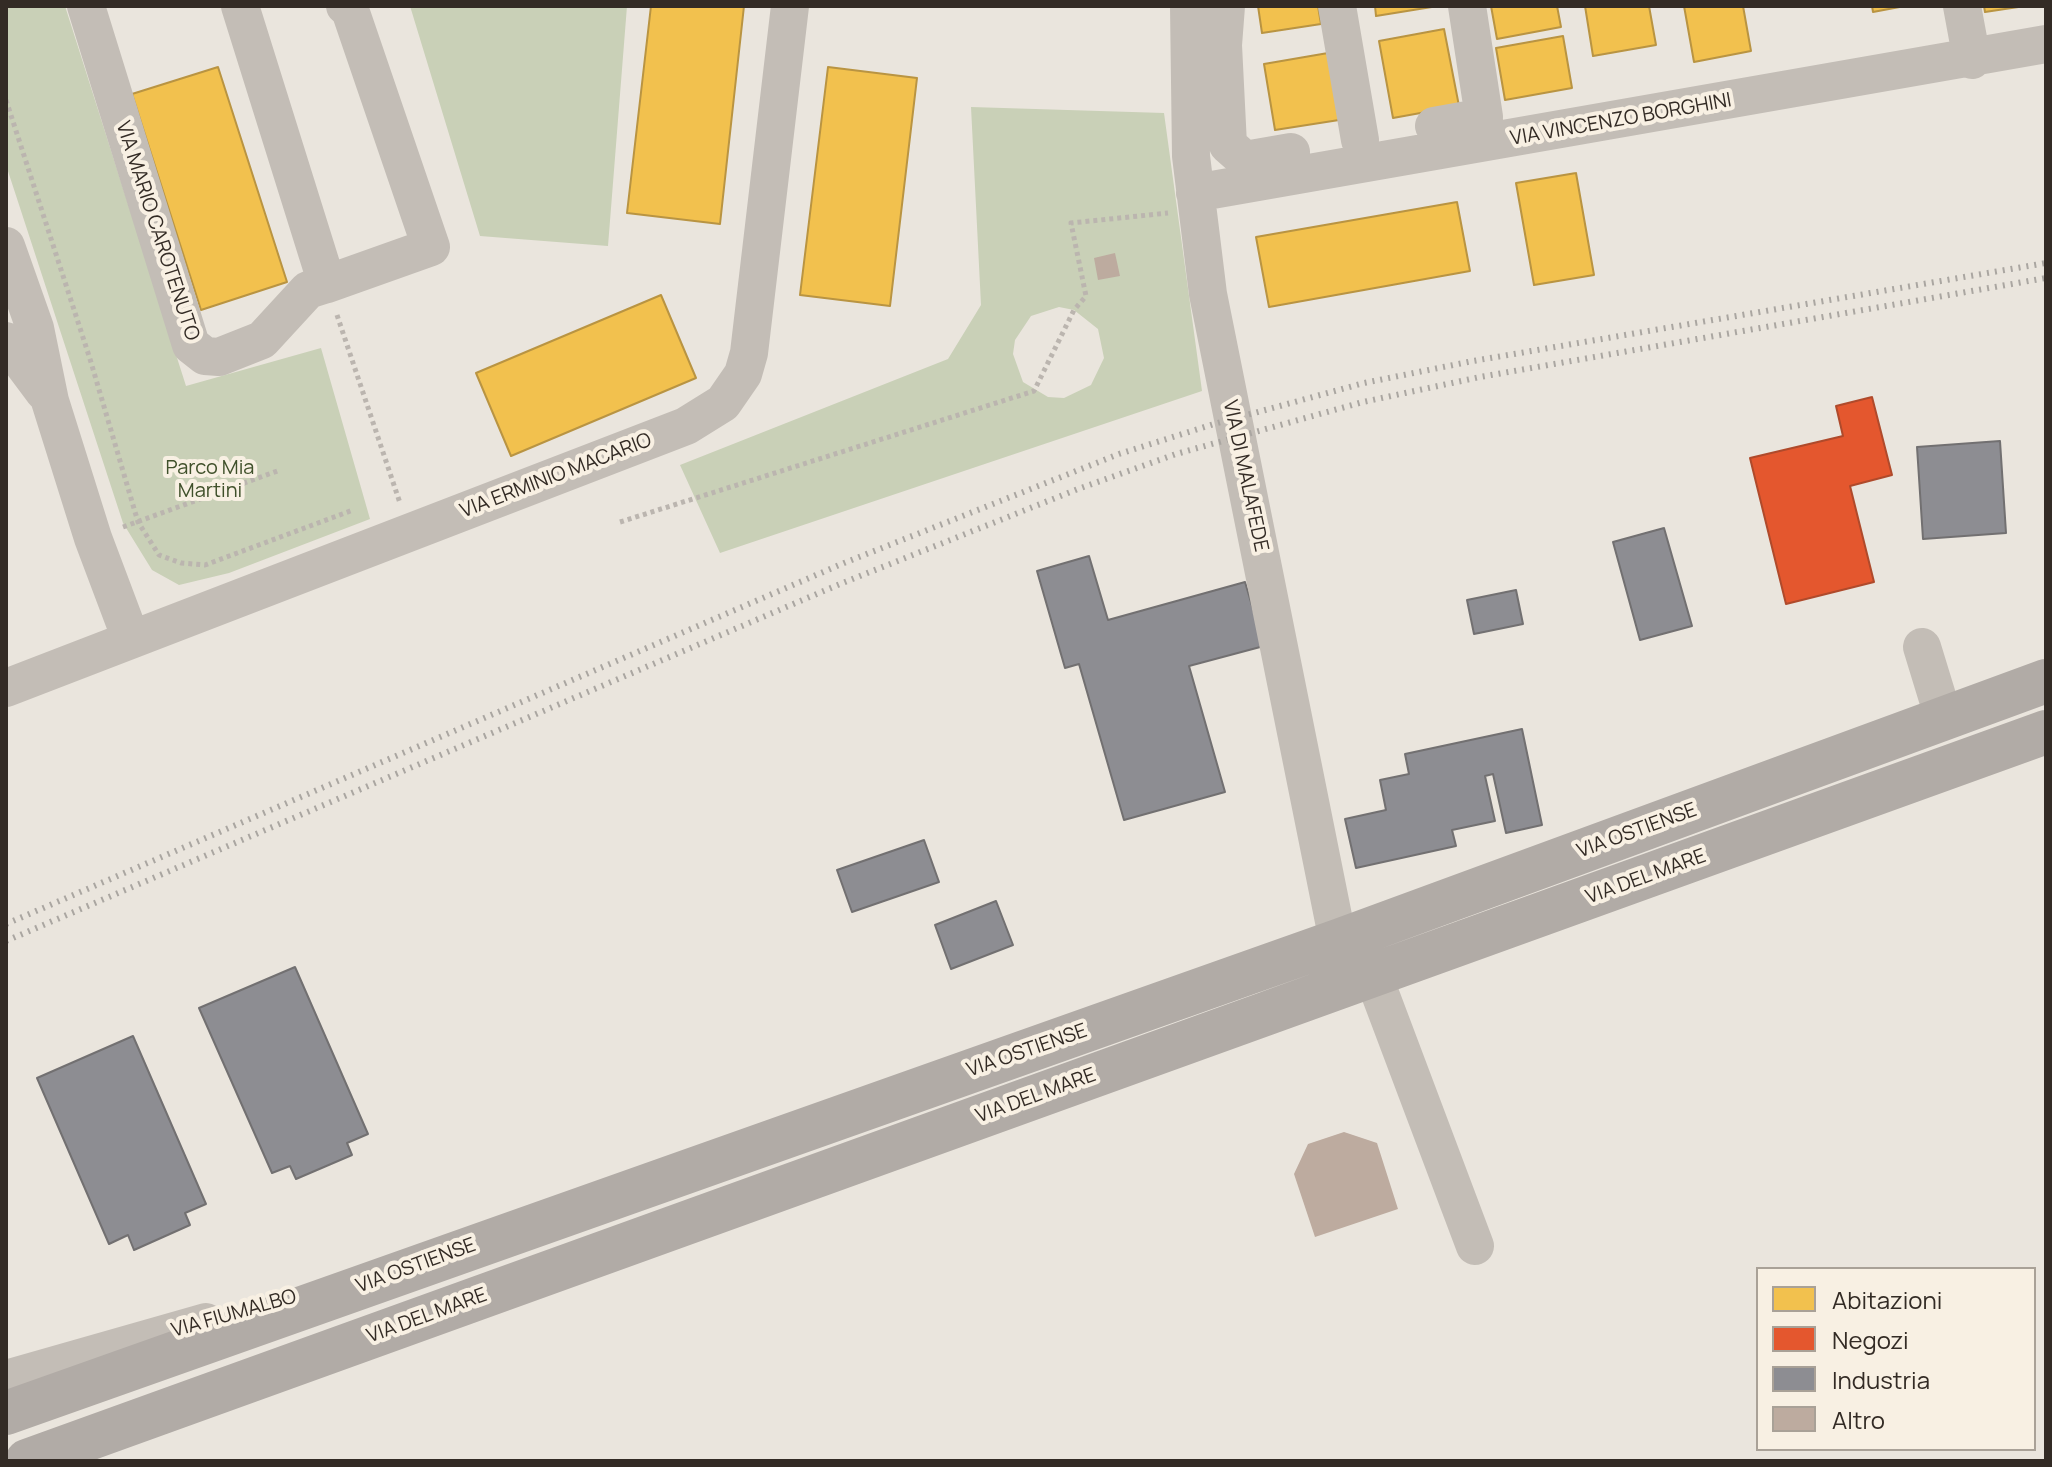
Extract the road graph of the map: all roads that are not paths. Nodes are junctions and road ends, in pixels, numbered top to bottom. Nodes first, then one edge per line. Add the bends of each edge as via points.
1 (86, 6) edge
2 (240, 6) edge
3 (345, 6) edge
4 (790, 6) edge
5 (1189, 6) edge
6 (1226, 6) edge
7 (1337, 6) edge
8 (1467, 6) edge
9 (1962, 6) edge
10 (2046, 44) edge
11 (1972, 60) junction
12 (1560, 105) dead end
13 (1484, 117) junction
14 (1360, 140) junction
15 (1196, 202) junction
16 (6, 246) edge
17 (327, 284) junction
18 (6, 341) edge
19 (50, 401) junction
20 (131, 639) junction
21 (1922, 647) dead end
22 (2046, 681) edge
23 (6, 688) edge
24 (1944, 719) junction
25 (2046, 732) edge
26 (1338, 941) junction
27 (1373, 975) junction
28 (1475, 1246) dead end
29 (462, 1250) junction
30 (6, 1379) edge
31 (6, 1413) edge
32 (27, 1461) edge

1 - 17 street, VIA MARIO CAROTENUTO via 191,345 205,356 219,357 262,340 308,290
2 - 17 street
3 - 17 street, VIA MARIO CAROTENUTO via 431,247
4 - 20 street, VIA ERMINIO MACARIO via 749,353 729,397 698,421
5 - 15 street, VIA DI MALAFEDE via 1188,100
6 - 14 street via 1228,145 1236,155 1245,160
7 - 14 street
8 - 13 street
9 - 11 street
10 - 11 street, VIA VINCENZO BORGHINI
11 - 15 street, VIA VINCENZO BORGHINI
12 - 13 street
13 - 14 street
15 - 26 street, VIA DI MALAFEDE via 1218,343
16 - 19 street via 35,328
18 - 19 street
19 - 20 street
20 - 23 street, VIA ERMINIO MACARIO
21 - 24 street
22 - 24 main road, VIA OSTIENSE
24 - 26 main road, VIA OSTIENSE
25 - 27 main road, VIA DEL MARE
26 - 29 main road, VIA OSTIENSE
27 - 28 street
27 - 32 main road, VIA DEL MARE
29 - 30 street, VIA FIUMALBO
29 - 31 main road, VIA OSTIENSE

